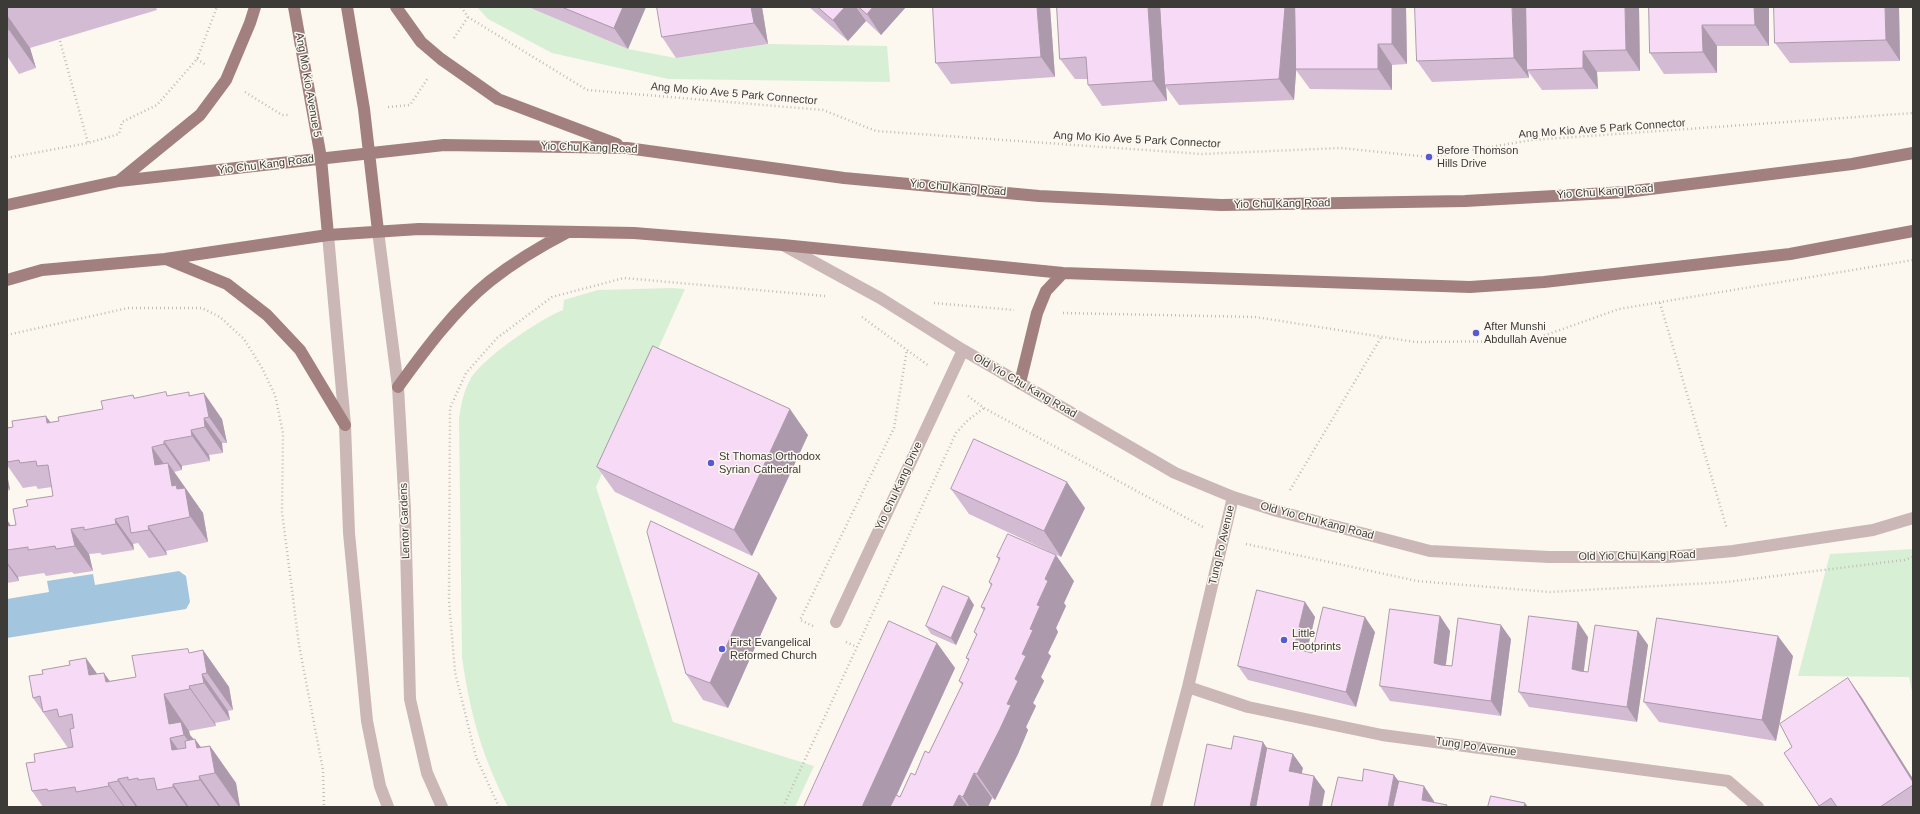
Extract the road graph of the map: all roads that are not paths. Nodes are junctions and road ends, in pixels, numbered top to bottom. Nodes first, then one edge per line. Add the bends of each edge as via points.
1 (255, 7) edge
2 (294, 7) edge
3 (347, 7) edge
4 (396, 7) edge
5 (627, 148) junction
6 (369, 152) junction
7 (1913, 153) edge
8 (321, 158) junction
9 (119, 181) junction
10 (7, 205) edge
11 (378, 231) junction
12 (569, 231) junction
13 (1913, 231) edge
14 (328, 234) junction
15 (783, 245) junction
16 (165, 258) junction
17 (1063, 273) junction
18 (7, 280) edge
19 (963, 350) junction
20 (1020, 383) junction
21 (398, 387) junction
22 (345, 425) junction
23 (1233, 497) junction
24 (1913, 518) edge
25 (836, 622) dead end
26 (1188, 687) junction
27 (388, 807) edge
28 (442, 807) edge
29 (1156, 807) edge
30 (1758, 807) edge

1 - 9 main road via 226,80 200,115
2 - 8 main road, Ang Mo Kio Avenue 5
3 - 6 main road
4 - 5 main road via 421,42 440,59 498,99
5 - 6 main road, Yio Chu Kang Road via 444,145
5 - 7 main road, Yio Chu Kang Road via 844,178 1039,196 1222,205 1465,201 1626,192 1852,164
6 - 8 main road, Yio Chu Kang Road
6 - 11 main road
8 - 9 main road, Yio Chu Kang Road
8 - 14 main road, Ang Mo Kio Avenue 5
9 - 10 main road, Yio Chu Kang Road
11 - 12 main road
11 - 14 main road
11 - 21 street, Lentor Gardens
12 - 15 main road via 634,233
12 - 21 main road via 530,252 489,282 429,344
13 - 17 main road via 1790,254 1544,282 1470,287
14 - 16 main road
14 - 22 street
15 - 17 main road
15 - 19 street, Old Yio Chu Kang Road via 880,298
16 - 18 main road via 42,270
16 - 22 main road via 227,284 268,315 300,350
17 - 20 main road via 1046,291 1037,313
19 - 20 street, Old Yio Chu Kang Road
19 - 25 street, Yio Chu Kang Drive
20 - 23 street, Old Yio Chu Kang Road via 1175,473
21 - 28 street, Lentor Gardens via 405,510 410,699 427,773
22 - 27 street via 349,533 367,722 380,786
23 - 24 street, Old Yio Chu Kang Road via 1430,551 1557,557 1668,557 1733,551 1873,530
23 - 26 street, Tung Po Avenue
26 - 29 street, Tung Po Avenue
26 - 30 street, Tung Po Avenue via 1248,706 1382,735 1728,781

